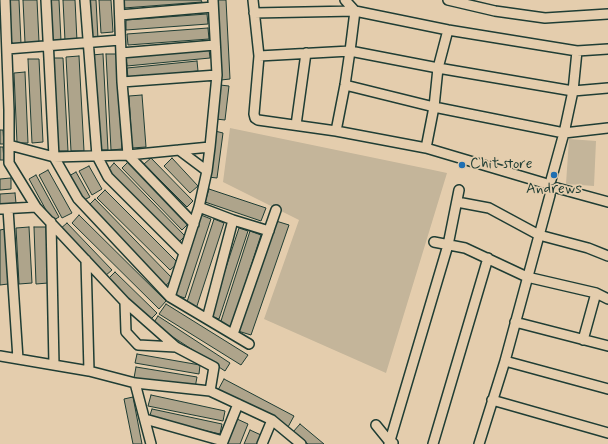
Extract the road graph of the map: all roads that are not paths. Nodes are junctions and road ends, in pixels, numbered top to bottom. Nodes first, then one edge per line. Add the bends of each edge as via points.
1 (5, 0) edge
2 (46, 0) edge
3 (85, 0) edge
4 (119, 0) edge
5 (253, 0) edge
6 (345, 0) edge
7 (448, 0) edge
8 (213, 4) edge
9 (355, 11) junction
10 (254, 13) junction
11 (608, 14) edge
12 (120, 15) junction
13 (448, 30) junction
14 (120, 40) junction
15 (87, 42) junction
16 (48, 45) junction
17 (215, 45) junction
18 (7, 49) junction
19 (608, 49) edge
20 (350, 51) junction
21 (577, 51) junction
22 (306, 53) junction
23 (121, 54) junction
24 (259, 56) junction
25 (438, 68) junction
26 (217, 74) junction
27 (122, 82) junction
28 (345, 85) junction
29 (608, 88) edge
30 (573, 91) junction
31 (434, 107) junction
32 (5, 111) edge
33 (296, 125) junction
34 (608, 128) edge
35 (336, 131) junction
36 (564, 133) junction
37 (9, 144) junction
38 (210, 147) junction
39 (426, 148) junction
40 (179, 150) junction
41 (128, 155) junction
42 (97, 156) junction
43 (54, 157) junction
44 (4, 163) edge
45 (207, 171) junction
46 (547, 182) junction
47 (558, 188) junction
48 (459, 190) dead end
49 (550, 195) junction
50 (457, 202) junction
51 (608, 202) edge
52 (36, 207) junction
53 (199, 207) junction
54 (4, 209) edge
55 (276, 210) dead end
56 (234, 220) junction
57 (51, 222) junction
58 (194, 224) junction
59 (269, 231) junction
60 (539, 235) junction
61 (434, 242) dead end
62 (448, 245) junction
63 (184, 253) junction
64 (608, 256) edge
65 (488, 258) junction
66 (86, 260) junction
67 (527, 277) junction
68 (596, 293) junction
69 (170, 297) junction
70 (608, 299) edge
71 (125, 302) junction
72 (207, 319) junction
73 (515, 322) junction
74 (233, 334) junction
75 (583, 340) junction
76 (249, 344) dead end
77 (608, 346) edge
78 (176, 347) junction
79 (0, 356) edge
80 (18, 359) junction
81 (505, 361) junction
82 (54, 365) junction
83 (90, 371) junction
84 (135, 383) junction
85 (608, 390) edge
86 (210, 391) junction
87 (492, 400) junction
88 (238, 404) junction
89 (145, 419) junction
90 (272, 420) junction
91 (376, 425) dead end
92 (608, 433) edge
93 (222, 442) edge
94 (391, 443) edge
95 (479, 443) edge
96 (151, 444) edge
97 (262, 444) edge
98 (301, 444) edge
99 (433, 444) edge
100 (489, 444) edge

1 - 18 street
2 - 16 street
3 - 15 street
4 - 12 street
5 - 10 street
6 - 9 street
7 - 11 street via 495,11 545,18
8 - 12 street
8 - 17 street
9 - 10 street
9 - 13 street
9 - 20 street
10 - 24 street
12 - 14 street
13 - 21 street
13 - 25 street
14 - 15 street
14 - 23 street
15 - 16 street
15 - 42 street
16 - 18 street
16 - 43 street
17 - 23 street
17 - 26 street
18 - 32 street
19 - 21 street
20 - 22 street
20 - 25 street
20 - 28 street
21 - 30 street
22 - 24 street
22 - 33 street
23 - 27 street
24 - 33 street via 254,118
25 - 30 street
25 - 31 street
26 - 27 street
26 - 38 street
27 - 41 street
28 - 31 street
28 - 35 street
29 - 30 street
30 - 36 street
31 - 36 street
31 - 39 street
32 - 37 street
33 - 35 street
34 - 36 street
35 - 39 street
36 - 46 street
37 - 43 street
37 - 44 street
38 - 40 street
38 - 45 street
39 - 46 street
40 - 41 street
40 - 45 street
41 - 42 street
41 - 58 street
42 - 43 street
42 - 63 street via 108,177
43 - 69 street via 78,199
44 - 52 street
45 - 53 street
46 - 47 street via 554,182
46 - 49 street via 543,186 544,192
47 - 49 street
47 - 51 street
48 - 50 street
49 - 60 street
50 - 60 street via 489,208
50 - 62 street
52 - 54 street
52 - 57 street
53 - 56 street
53 - 58 street
54 - 80 street
55 - 59 street
56 - 59 street
56 - 72 street
57 - 66 street
57 - 82 street
58 - 63 street
59 - 74 street
60 - 64 street
60 - 67 street
61 - 62 street
62 - 65 street via 466,248
62 - 94 street
63 - 69 street
65 - 67 street
65 - 99 street
66 - 71 street
66 - 83 street
67 - 68 street
67 - 73 street
68 - 70 street
68 - 75 street
69 - 72 street
71 - 78 street
71 - 78 street via 126,332 138,346
72 - 74 street
73 - 75 street
73 - 81 street
74 - 76 street
75 - 77 street
78 - 86 street via 214,367
79 - 80 street
80 - 82 street
81 - 85 street
81 - 87 street
82 - 83 street
83 - 84 street
84 - 86 street
84 - 89 street
86 - 88 street
87 - 92 street
87 - 95 street
88 - 90 street
88 - 93 street
89 - 93 street
89 - 96 street
90 - 97 street
90 - 98 street
91 - 94 street
95 - 100 street

